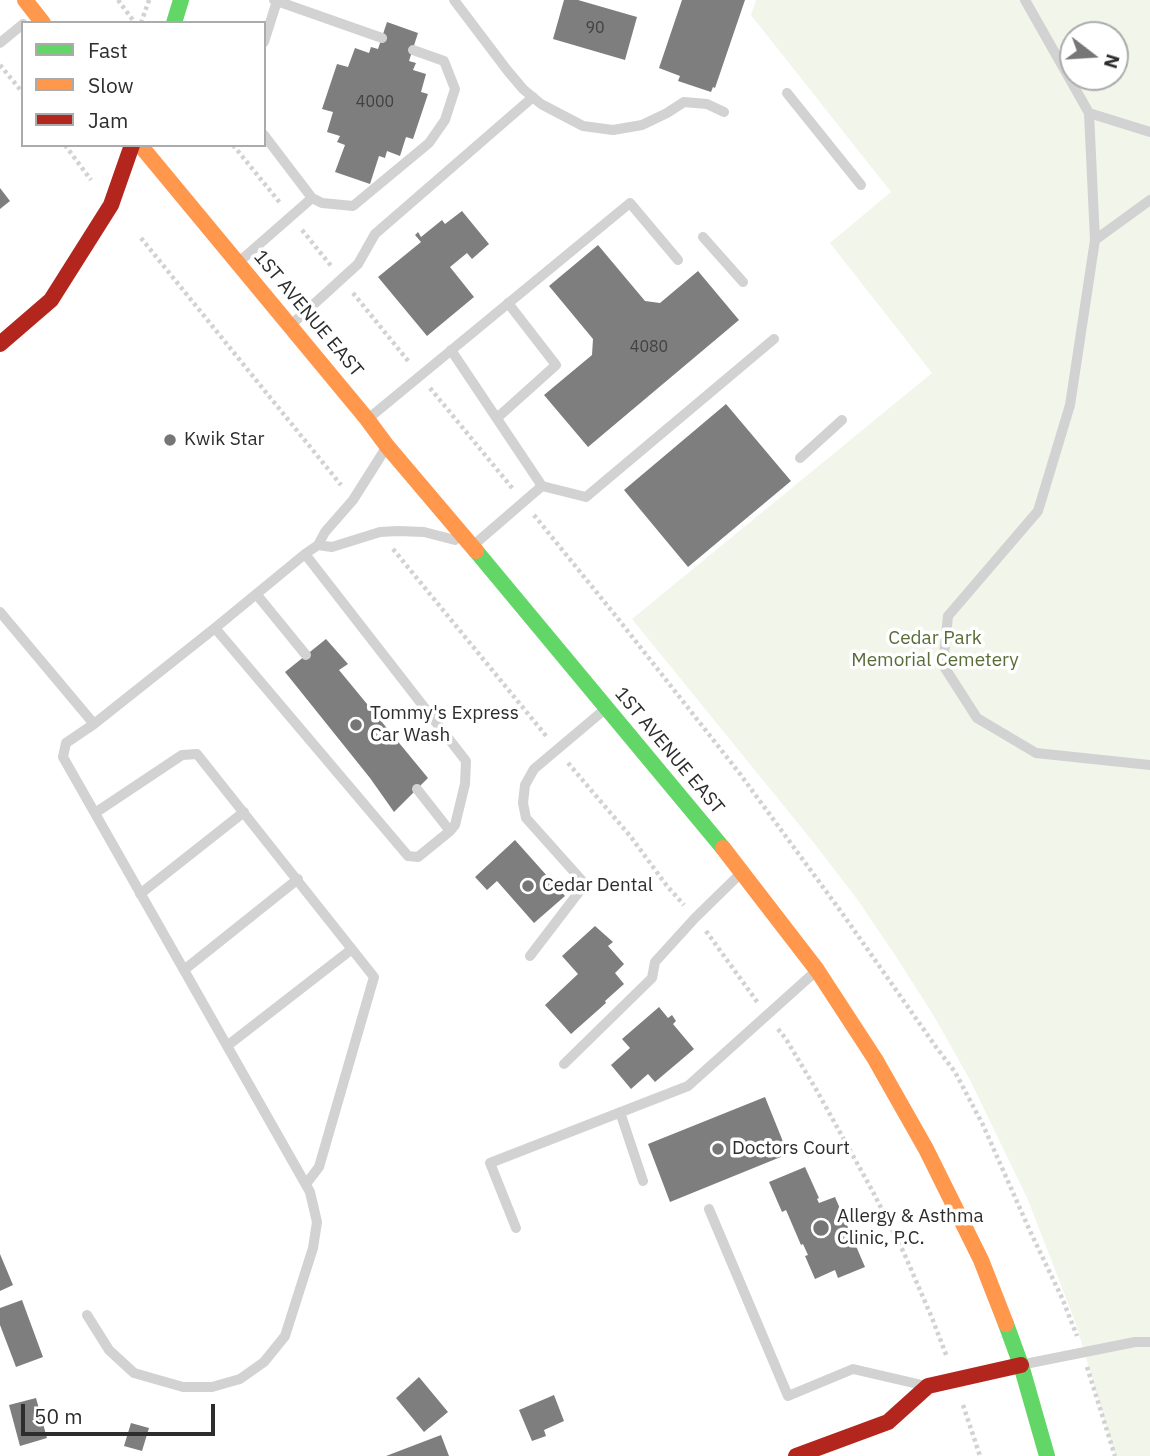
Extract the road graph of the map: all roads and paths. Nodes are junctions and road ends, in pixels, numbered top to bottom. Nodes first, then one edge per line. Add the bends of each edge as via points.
1 (118, 0) edge
2 (149, 0) edge
3 (181, 0) edge
4 (454, 0) edge
5 (1025, 0) edge
6 (276, 1) edge
7 (134, 21) edge
8 (142, 21) edge
9 (175, 21) edge
10 (21, 24) edge
11 (266, 35) edge
12 (382, 38) dead end
13 (0, 43) edge
14 (413, 50) dead end
15 (0, 65) edge
16 (21, 91) edge
17 (787, 93) dead end
18 (533, 97) junction
19 (724, 112) dead end
20 (1089, 113) junction
21 (1150, 132) edge
22 (266, 138) edge
23 (67, 147) edge
24 (131, 147) edge
25 (143, 147) edge
26 (235, 147) edge
27 (861, 184) dead end
28 (98, 188) dead end
29 (312, 198) junction
30 (1150, 200) edge
31 (291, 216) junction
32 (703, 237) dead end
33 (141, 238) dead end
34 (1095, 240) junction
35 (678, 260) dead end
36 (238, 263) junction
37 (342, 279) junction
38 (743, 282) dead end
39 (508, 303) junction
40 (290, 326) junction
41 (774, 339) dead end
42 (0, 344) edge
43 (451, 350) junction
44 (421, 376) junction
45 (497, 418) junction
46 (367, 419) junction
47 (842, 420) dead end
48 (387, 446) junction
49 (800, 458) dead end
50 (542, 486) junction
51 (354, 500) junction
52 (523, 502) junction
53 (380, 532) junction
54 (468, 541) junction
55 (318, 545) junction
56 (305, 554) junction
57 (257, 595) junction
58 (0, 612) edge
59 (215, 628) junction
60 (306, 655) dead end
61 (607, 708) junction
62 (94, 724) junction
63 (557, 750) junction
64 (1150, 765) edge
65 (417, 789) dead end
66 (244, 812) junction
67 (95, 813) junction
68 (450, 831) junction
69 (743, 872) junction
70 (298, 879) junction
71 (140, 894) junction
72 (695, 918) junction
73 (352, 948) junction
74 (530, 957) dead end
75 (184, 970) junction
76 (817, 971) junction
77 (768, 1016) junction
78 (227, 1046) junction
79 (564, 1064) dead end
80 (620, 1112) junction
81 (643, 1181) dead end
82 (306, 1184) junction
83 (709, 1209) dead end
84 (516, 1228) dead end
85 (86, 1315) dead end
86 (1150, 1342) edge
87 (1083, 1354) junction
88 (1021, 1365) junction
89 (954, 1380) junction
90 (928, 1386) junction
91 (796, 1456) edge
92 (980, 1456) edge
93 (1047, 1456) edge
94 (1115, 1456) edge

1 - 7 path
2 - 8 path
3 - 9 main road
4 - 18 lane
5 - 20 lane
6 - 11 lane
6 - 12 lane
10 - 13 lane
14 - 29 lane via 444,61 455,89 440,128 429,144 353,205
15 - 16 path
17 - 27 lane
18 - 19 lane via 583,126 613,130 642,125 684,102 707,104
18 - 37 lane via 375,234 358,264
20 - 21 lane
20 - 34 lane
22 - 29 lane
23 - 28 path
24 - 42 main road via 111,205 51,300
25 - 36 main road, 1ST AVENUE EAST
26 - 31 path
29 - 31 lane
30 - 34 lane
31 - 36 lane
31 - 37 path
32 - 38 lane
33 - 51 path
34 - 64 lane via 1070,405 1038,511 948,616 943,665 977,719 1036,754
35 - 39 lane via 630,203
36 - 40 main road, 1ST AVENUE EAST
37 - 40 lane
37 - 44 path
39 - 43 lane
39 - 45 lane via 556,365
40 - 46 main road, 1ST AVENUE EAST
41 - 50 lane via 586,497
43 - 44 lane
43 - 45 lane
44 - 46 lane
44 - 52 path
45 - 50 lane
46 - 48 main road, 1ST AVENUE EAST
47 - 49 lane
48 - 51 lane
48 - 54 main road, 1ST AVENUE EAST
50 - 52 lane
51 - 55 lane
52 - 54 lane
52 - 87 path via 740,774 955,1072 1062,1298
53 - 54 lane via 424,532
53 - 55 lane via 332,547
53 - 63 path
54 - 61 main road, 1ST AVENUE EAST
55 - 56 lane
56 - 57 lane
56 - 68 lane via 466,761 465,784
57 - 59 lane
57 - 60 lane
58 - 62 lane
59 - 62 lane
59 - 68 lane via 408,856 418,857
61 - 63 lane
61 - 69 main road, 1ST AVENUE EAST
62 - 67 lane via 66,743 63,757
63 - 72 path
63 - 74 lane via 534,769 525,785 526,818 585,884
65 - 68 lane
66 - 67 lane via 197,754 190,754
66 - 70 lane
66 - 71 lane
67 - 71 lane
69 - 72 lane
69 - 76 main road, 1ST AVENUE EAST
70 - 73 lane
70 - 75 lane
71 - 75 lane
72 - 77 path
72 - 79 lane via 655,962 652,978
73 - 78 lane
73 - 82 lane via 374,977 319,1167
75 - 78 lane
76 - 77 lane
76 - 88 main road, 1ST AVENUE EAST via 875,1059 926,1149 981,1260
77 - 80 lane via 688,1086
77 - 89 path via 877,1200 928,1307
78 - 82 lane
80 - 81 lane
80 - 84 lane via 490,1163
82 - 85 lane via 317,1222 285,1336 264,1362 240,1379 212,1387 183,1387 134,1373 109,1350
83 - 90 lane via 788,1396 853,1369
86 - 87 lane
87 - 88 lane
87 - 94 path
88 - 89 main road
88 - 93 main road, 1ST AVENUE EAST
89 - 90 main road
89 - 92 path
90 - 91 main road via 888,1422

